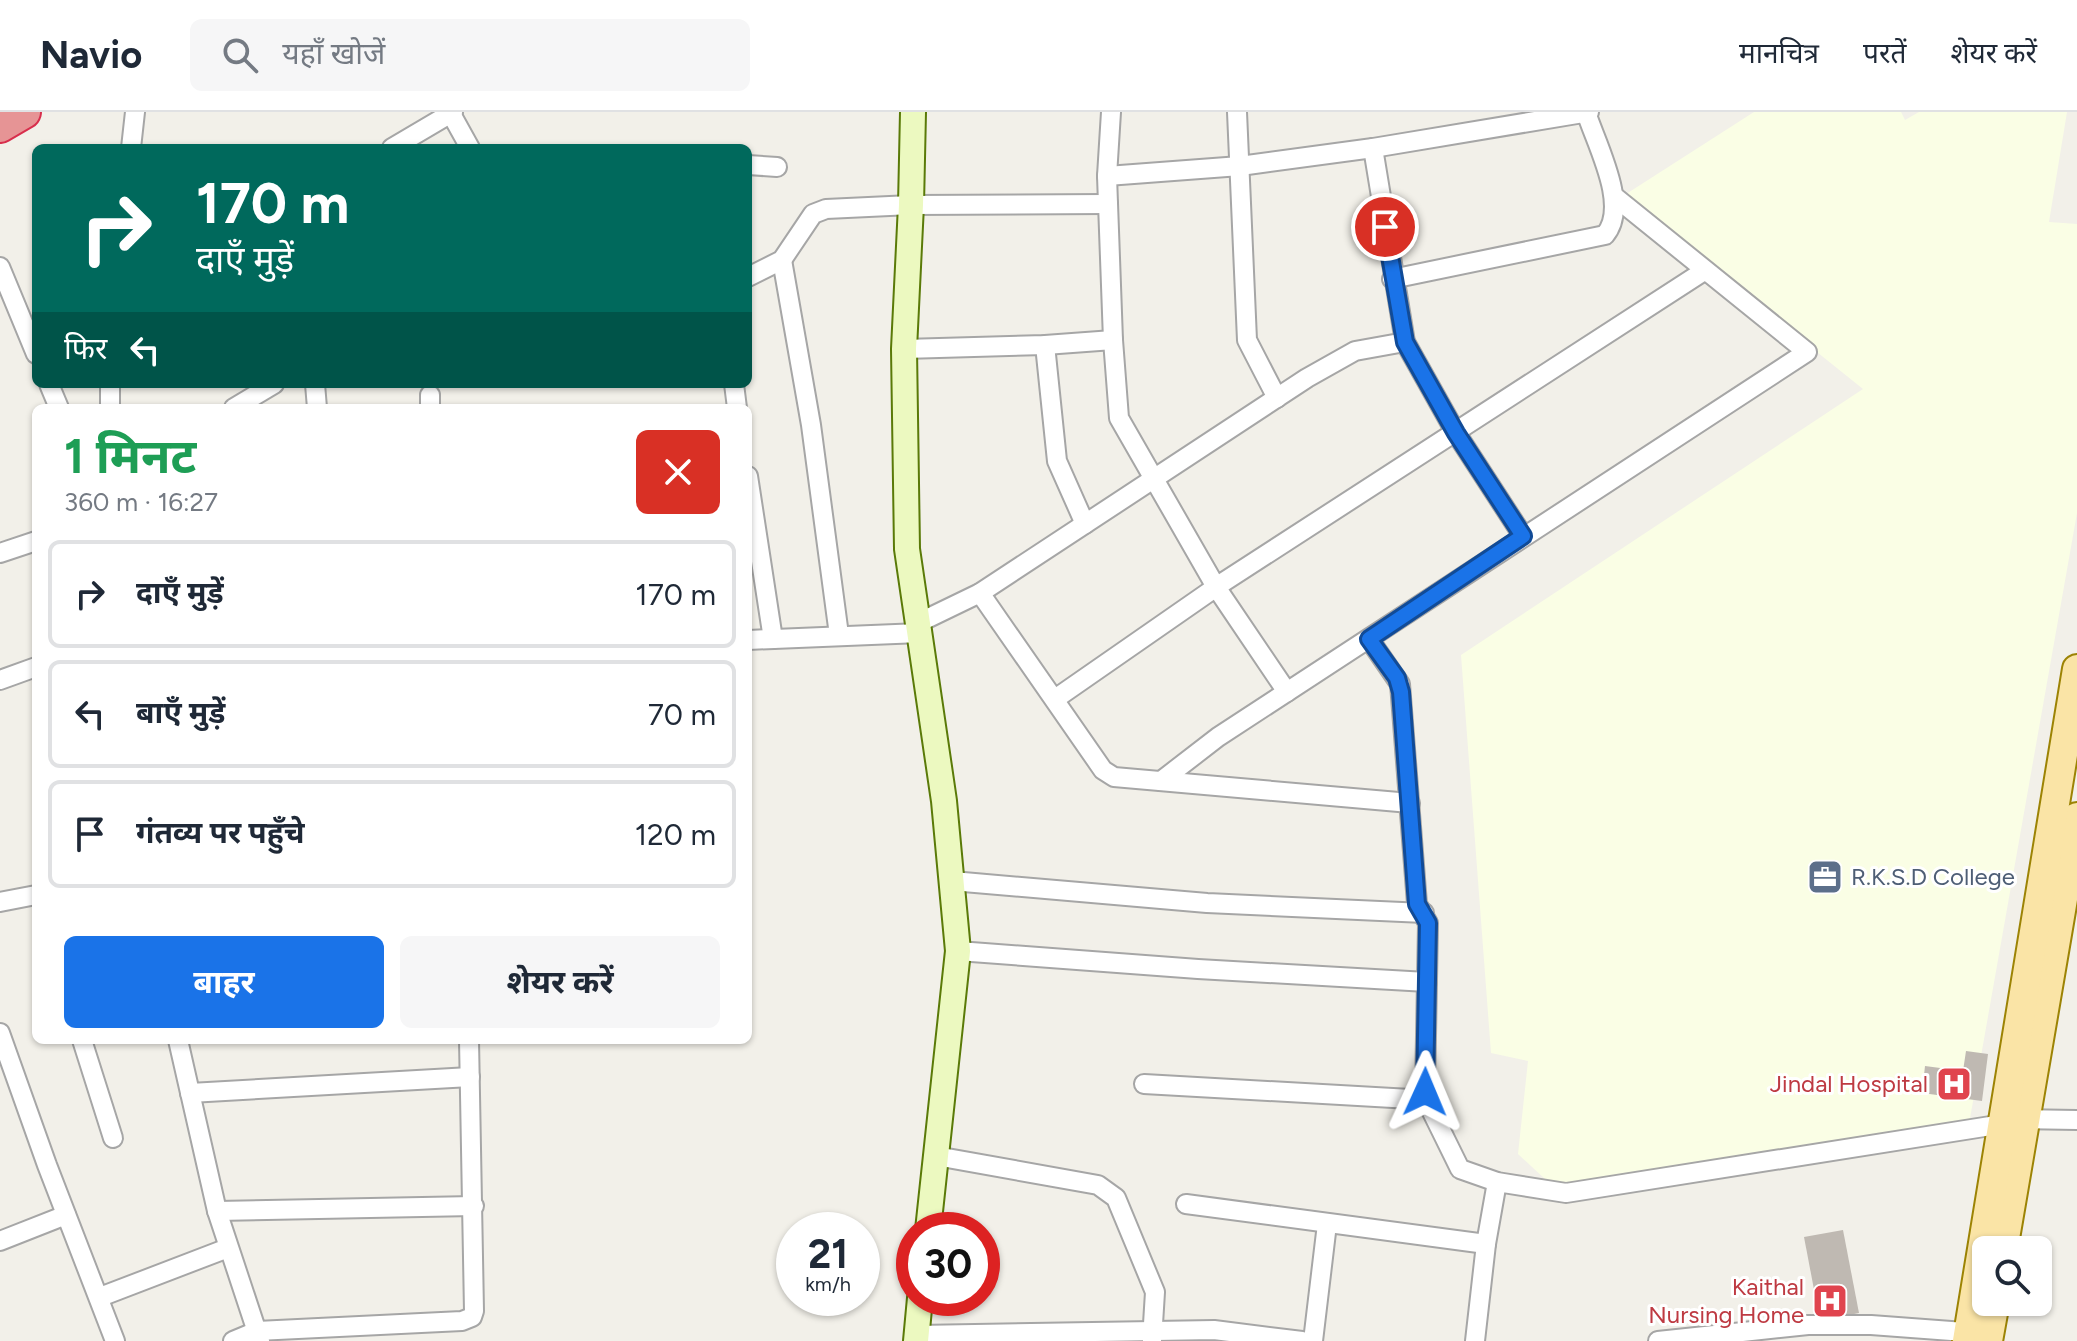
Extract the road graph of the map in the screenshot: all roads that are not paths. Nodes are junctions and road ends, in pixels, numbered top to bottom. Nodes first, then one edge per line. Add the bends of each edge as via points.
1 (24, 112) edge
2 (135, 112) edge
3 (451, 112) edge
4 (913, 112) edge
5 (1111, 112) edge
6 (1237, 112) edge
7 (1587, 113) edge
8 (0, 126) edge
9 (131, 144) edge
10 (399, 144) edge
11 (468, 144) edge
12 (1373, 148) junction
13 (752, 165) edge
14 (1240, 166) junction
15 (777, 167) dead end
16 (1107, 176) junction
17 (1615, 197) junction
18 (1108, 204) junction
19 (911, 205) junction
20 (782, 260) junction
21 (0, 267) edge
22 (1704, 271) junction
23 (752, 275) edge
24 (1392, 279) junction
25 (1113, 340) junction
26 (1405, 342) junction
27 (32, 344) edge
28 (1045, 345) junction
29 (904, 349) junction
30 (267, 388) edge
31 (1277, 398) junction
32 (241, 404) edge
33 (1456, 433) junction
34 (1154, 479) junction
35 (752, 502) edge
36 (1085, 524) junction
37 (1523, 536) junction
38 (32, 542) edge
39 (0, 553) edge
40 (1216, 587) junction
41 (980, 593) junction
42 (919, 628) junction
43 (839, 635) junction
44 (773, 639) junction
45 (1369, 639) junction
46 (752, 640) edge
47 (32, 668) edge
48 (2077, 669) edge
49 (0, 680) edge
50 (1287, 692) junction
51 (1055, 699) junction
52 (1161, 781) junction
53 (1410, 803) junction
54 (2077, 817) edge
55 (952, 881) junction
56 (32, 896) edge
57 (0, 902) edge
58 (1424, 913) junction
59 (2056, 940) edge
60 (958, 951) junction
61 (1427, 982) junction
62 (0, 1033) edge
63 (83, 1044) edge
64 (179, 1044) edge
65 (469, 1044) edge
66 (470, 1077) junction
67 (1144, 1084) dead end
68 (190, 1093) junction
69 (1428, 1100) junction
70 (2077, 1120) edge
71 (2014, 1122) junction
72 (113, 1138) dead end
73 (936, 1156) junction
74 (1497, 1182) junction
75 (1186, 1204) dead end
76 (474, 1206) junction
77 (217, 1211) junction
78 (930, 1212) edge
79 (66, 1215) junction
80 (1327, 1224) junction
81 (2004, 1236) edge
82 (0, 1241) edge
83 (1486, 1244) junction
84 (228, 1248) junction
85 (100, 1297) junction
86 (918, 1316) edge
87 (1988, 1316) edge
88 (258, 1336) edge
89 (1153, 1336) edge
90 (1978, 1337) edge
91 (916, 1338) edge
92 (115, 1341) edge
93 (233, 1341) edge
94 (1302, 1341) edge
95 (1313, 1341) edge
96 (1475, 1341) edge
97 (1658, 1341) edge

1 - 8 highway
2 - 9 street
3 - 10 street
3 - 11 street
4 - 19 street
5 - 16 street
6 - 14 street
7 - 12 street
7 - 17 street
12 - 14 street
12 - 24 street
13 - 15 street
14 - 16 street
14 - 31 street via 1247,340
16 - 18 street
17 - 22 street
17 - 24 street via 1610,230 1600,238
18 - 19 street
18 - 25 street
19 - 20 street via 815,212
19 - 29 street
20 - 23 street
20 - 43 street
21 - 27 street
22 - 33 street
22 - 37 street via 1807,352
24 - 26 street
25 - 28 street
25 - 34 street via 1119,418
26 - 31 street via 1355,351
26 - 33 street
28 - 29 street
28 - 36 street via 1057,461
29 - 42 street via 907,549
30 - 32 street
31 - 34 street
33 - 37 street
33 - 40 street
34 - 36 street
34 - 40 street
35 - 44 street
36 - 41 street
37 - 45 street
38 - 39 street
40 - 50 street
40 - 51 street
41 - 42 street
41 - 51 street
42 - 43 street
42 - 55 street
43 - 44 street
44 - 46 street
45 - 50 street
45 - 53 street via 1400,684
47 - 49 street
48 - 59 main road
50 - 52 street
51 - 52 street via 1103,770 1114,777
52 - 53 street
53 - 58 street via 1417,904
54 - 59 main road
55 - 58 street via 1207,903
55 - 60 street
56 - 57 street
58 - 61 street
59 - 71 main road
60 - 61 street
60 - 73 street
61 - 69 street
62 - 79 street
63 - 72 street
64 - 68 street
65 - 66 street
66 - 68 street
66 - 76 street
67 - 69 street
68 - 77 street
69 - 74 street via 1457,1166
70 - 71 street
71 - 74 street via 1566,1193
71 - 81 main road
71 - 90 main road
73 - 78 street
73 - 89 street via 1098,1185 1110,1192 1155,1292
74 - 83 street
75 - 80 street
76 - 77 street
76 - 88 street via 474,1311 468,1320
77 - 84 street
79 - 82 street
79 - 85 street
80 - 83 street
80 - 95 street
83 - 96 street
84 - 85 street
84 - 88 street
85 - 92 street
86 - 91 street
87 - 90 main road
88 - 93 street
89 - 91 street
89 - 94 street via 1214,1330
90 - 97 street via 1871,1325 1808,1325

